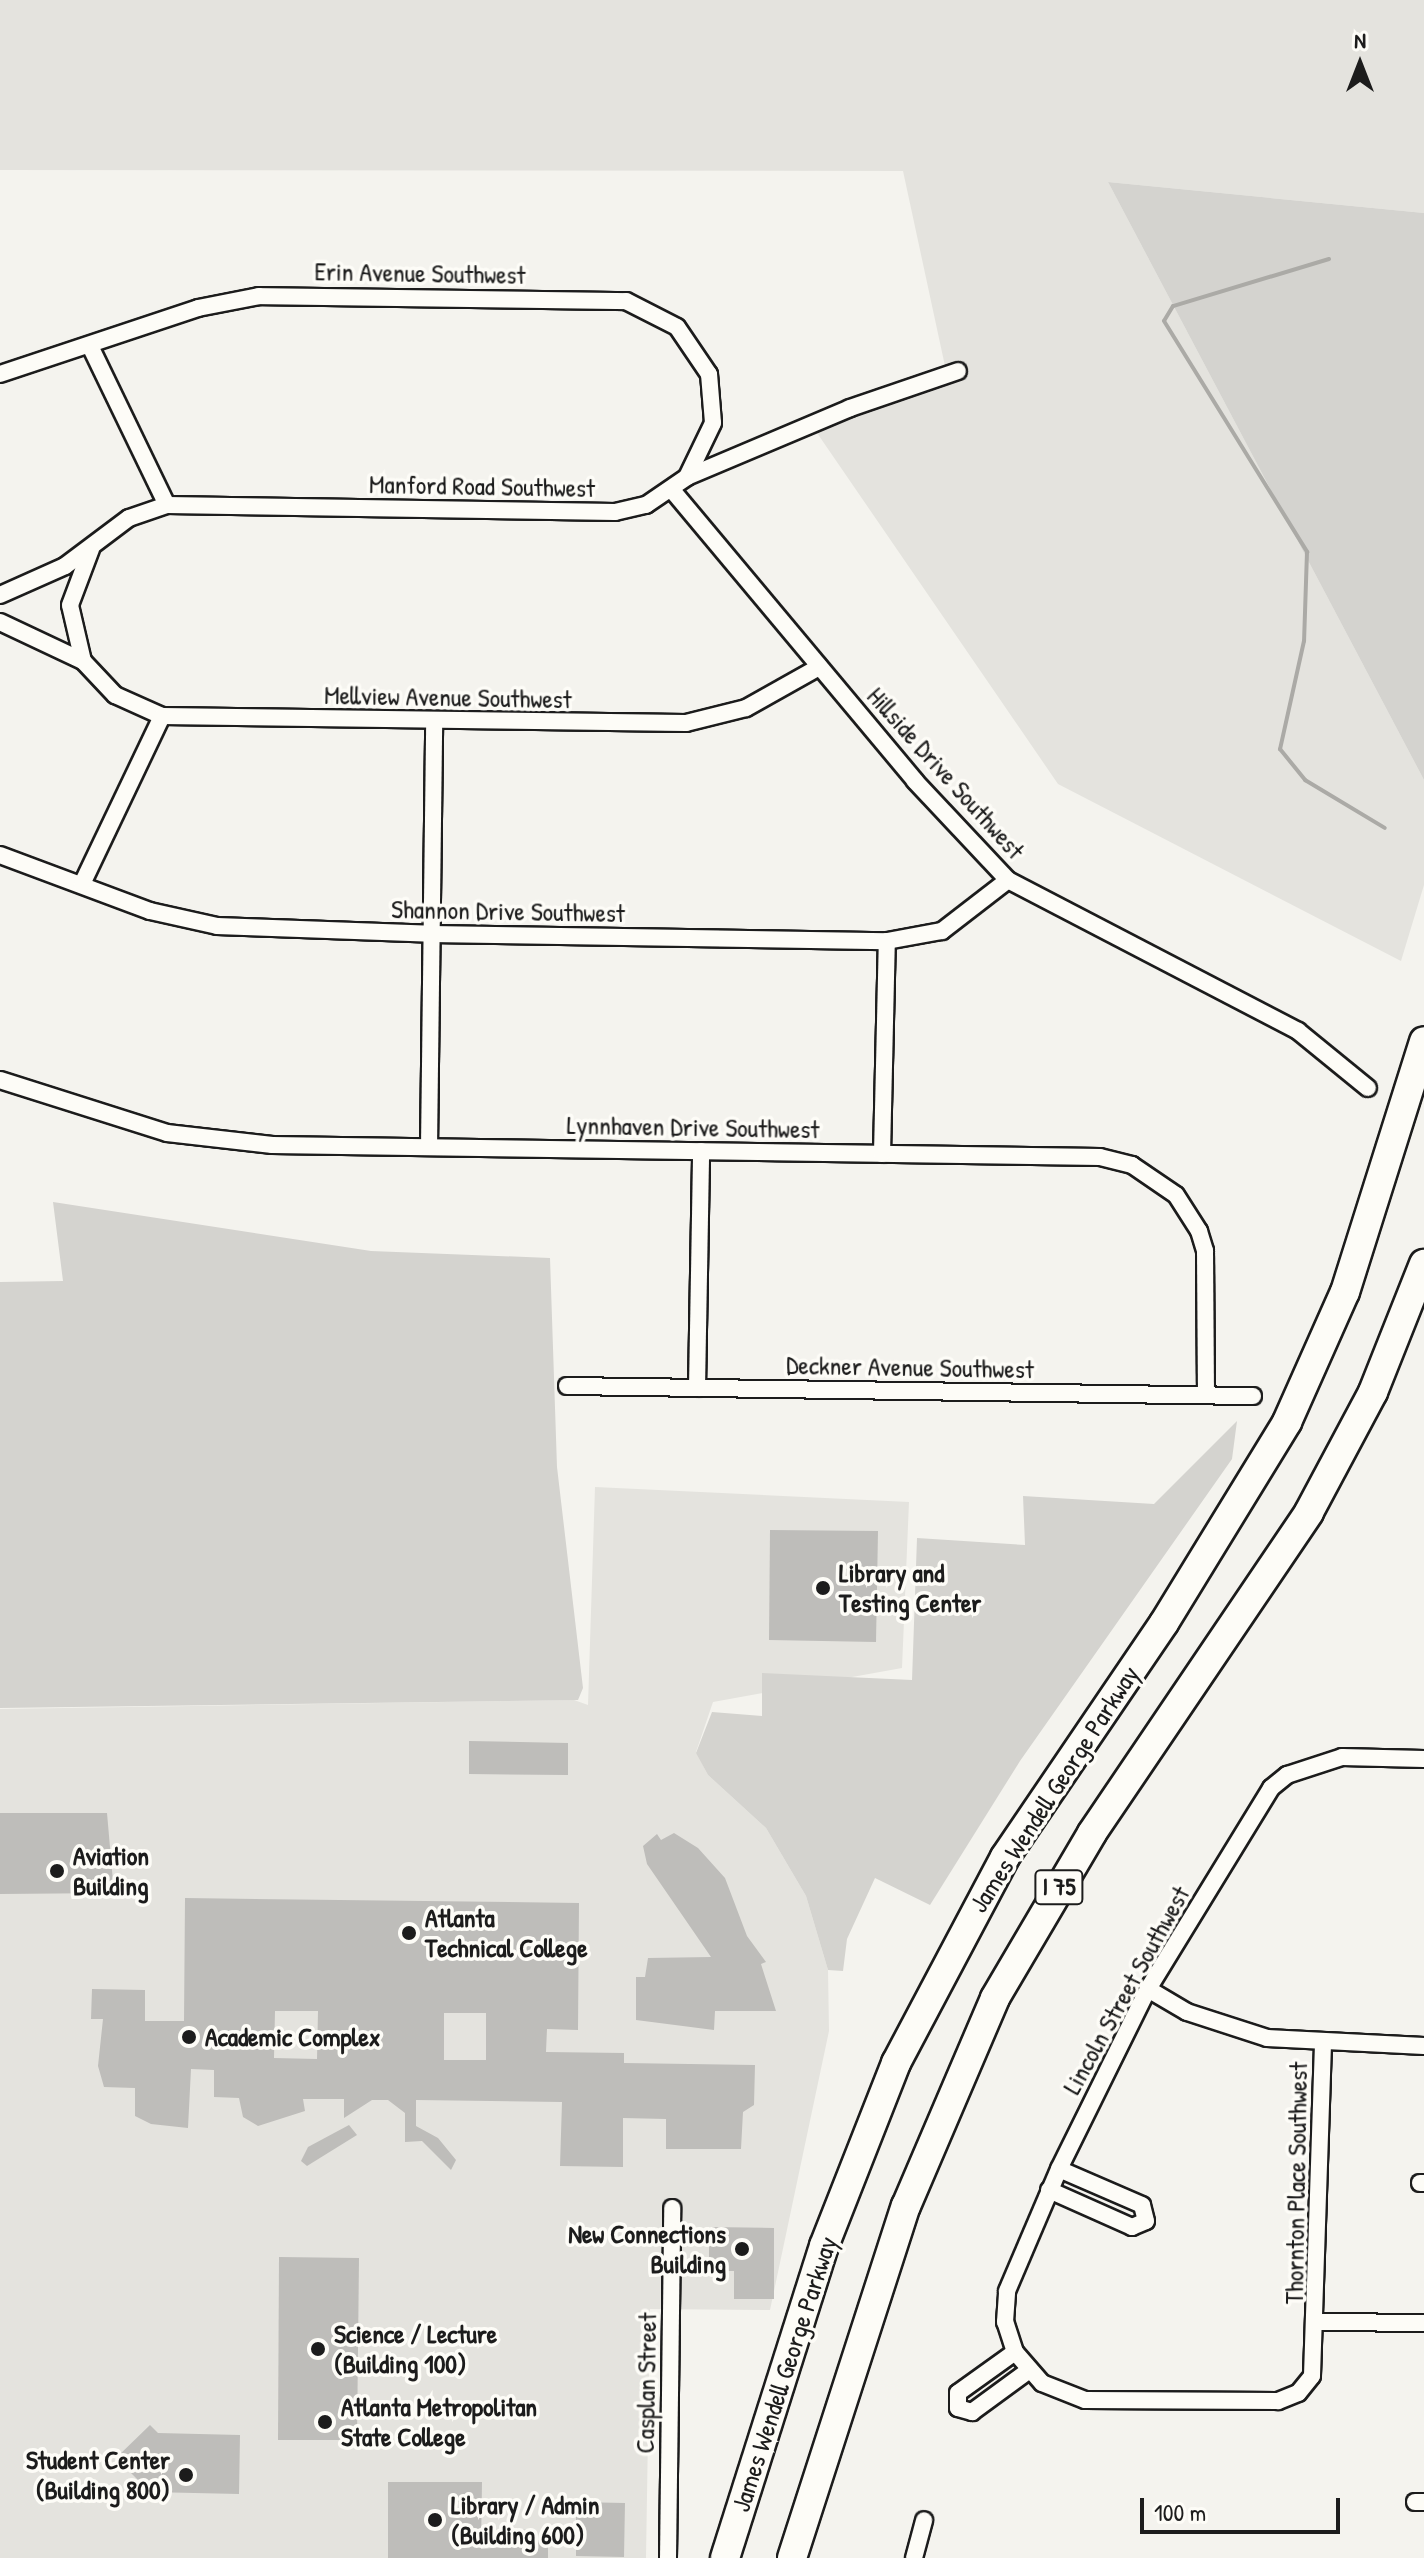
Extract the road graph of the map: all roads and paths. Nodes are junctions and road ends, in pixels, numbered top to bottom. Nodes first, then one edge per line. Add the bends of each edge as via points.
1 (91, 348) junction
2 (958, 371) dead end
3 (0, 374) edge
4 (687, 477) junction
5 (672, 490) junction
6 (167, 505) junction
7 (94, 544) junction
8 (0, 595) edge
9 (0, 622) edge
10 (83, 661) junction
11 (819, 667) junction
12 (162, 716) junction
13 (434, 722) junction
14 (0, 855) edge
15 (1008, 880) junction
16 (82, 884) junction
17 (431, 934) junction
18 (887, 941) junction
19 (1424, 1041) edge
20 (0, 1080) edge
21 (1368, 1088) dead end
22 (429, 1147) junction
23 (701, 1151) junction
24 (882, 1154) junction
25 (1424, 1264) edge
26 (567, 1386) dead end
27 (697, 1388) junction
28 (1206, 1395) junction
29 (1253, 1396) dead end
30 (1424, 1759) edge
31 (1148, 1989) junction
32 (1323, 2044) junction
33 (1424, 2046) edge
34 (1059, 2169) junction
35 (1049, 2190) junction
36 (672, 2208) dead end
37 (1318, 2322) junction
38 (1424, 2323) edge
39 (1015, 2352) junction
40 (1028, 2371) junction
41 (924, 2520) dead end
42 (668, 2558) edge
43 (725, 2558) edge
44 (792, 2558) edge
45 (914, 2558) edge

1 - 3 street, Erin Avenue Southwest
1 - 4 street, Erin Avenue Southwest via 198,308 259,296 626,301 677,327 709,374 713,423
1 - 6 street
2 - 4 street, Manford Road Southwest via 850,408
4 - 5 street, Manford Road Southwest
5 - 6 street, Manford Road Southwest via 646,505 615,512
5 - 11 street, Hillside Drive Southwest
6 - 7 street, Manford Road Southwest via 129,518
7 - 8 street, Manford Road Southwest via 65,566
7 - 10 street via 70,605
9 - 10 street, Mellview Avenue Southwest
10 - 12 street, Mellview Avenue Southwest via 115,695
11 - 13 street, Mellview Avenue Southwest via 746,708 686,723
11 - 15 street, Hillside Drive Southwest
12 - 13 street, Mellview Avenue Southwest
12 - 16 street
13 - 17 street
14 - 16 street, Shannon Drive Southwest
15 - 18 street, Shannon Drive Southwest via 942,931
15 - 21 street, Hillside Drive Southwest via 1298,1031
16 - 17 street, Shannon Drive Southwest via 150,911 217,926
17 - 18 street, Shannon Drive Southwest
17 - 22 street
18 - 24 street
19 - 43 highway, James Wendell George Parkway / I 75 via 1345,1292 1287,1422 1172,1611 1012,1845 901,2052 824,2246
20 - 22 street, Lynnhaven Drive Southwest via 183,1136 272,1145
22 - 23 street, Lynnhaven Drive Southwest
23 - 24 street, Lynnhaven Drive Southwest
23 - 27 street
24 - 28 street, Lynnhaven Drive Southwest via 1100,1157 1159,1180 1189,1211 1205,1251
25 - 44 highway, I 75 via 1373,1392 1309,1512 1092,1833 995,1998 906,2206
26 - 27 street, Deckner Avenue Southwest
27 - 28 street, Deckner Avenue Southwest
28 - 29 street, Deckner Avenue Southwest
30 - 31 street, Lincoln Street Southwest via 1342,1757 1287,1775 1271,1788
31 - 32 street via 1227,2029
31 - 34 street, Lincoln Street Southwest
32 - 33 street
32 - 37 street, Thornton Place Southwest
34 - 35 street, Lincoln Street Southwest
34 - 35 street via 1142,2205 1146,2221 1132,2227
35 - 39 street, Lincoln Street Southwest via 1007,2291 1005,2322
36 - 42 street, Casplan Street
37 - 38 street
37 - 40 street, Thornton Place Southwest via 1312,2376 1298,2393 1278,2401 1085,2400 1056,2392
39 - 40 street, Lincoln Street Southwest
39 - 40 street via 958,2393 958,2408 972,2412
41 - 45 street

